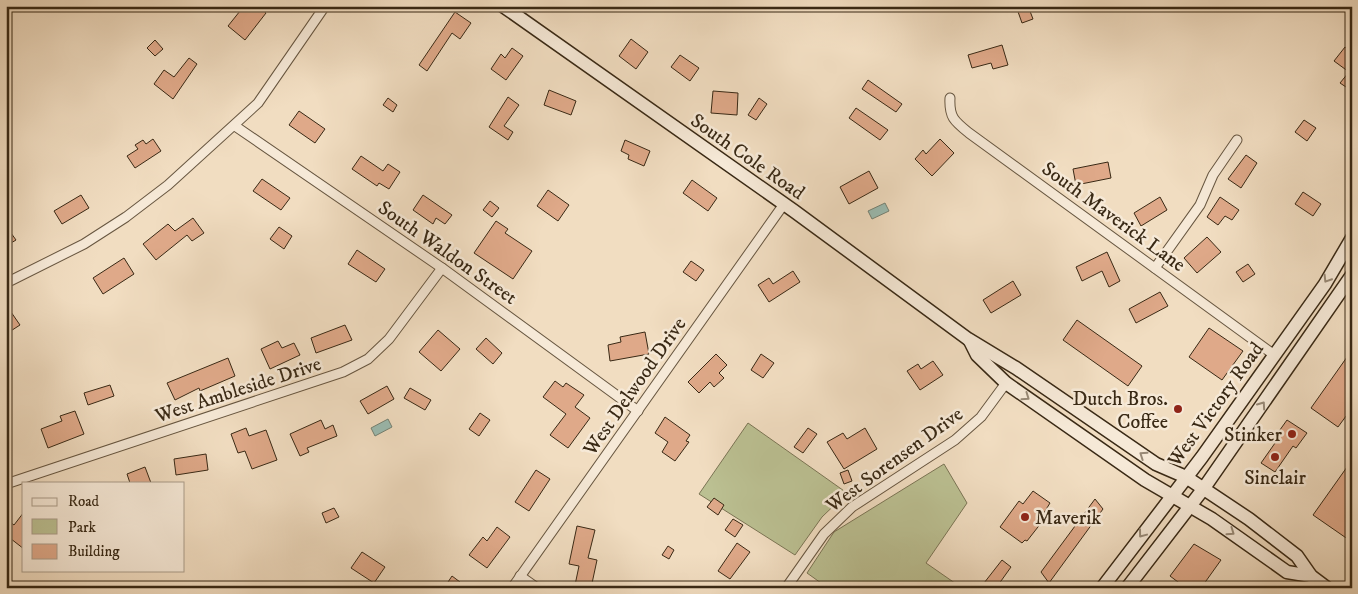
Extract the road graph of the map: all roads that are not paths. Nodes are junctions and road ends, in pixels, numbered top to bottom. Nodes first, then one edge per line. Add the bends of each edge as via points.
1 (325, 6) edge
2 (503, 6) edge
3 (950, 98) dead end
4 (235, 126) junction
5 (1237, 140) dead end
6 (784, 204) junction
7 (1352, 238) edge
8 (442, 268) junction
9 (1156, 268) junction
10 (1352, 275) edge
11 (6, 283) edge
12 (968, 338) junction
13 (1273, 354) junction
14 (1006, 383) junction
15 (1045, 388) junction
16 (638, 410) junction
17 (1186, 477) junction
18 (6, 484) edge
19 (1204, 488) junction
20 (1172, 495) junction
21 (1190, 506) junction
22 (520, 576) junction
23 (1311, 576) junction
24 (512, 588) edge
25 (537, 588) edge
26 (786, 588) edge
27 (1102, 588) edge
28 (1127, 588) edge
29 (1328, 588) edge

1 - 4 street via 258,103
2 - 6 main road, South Cole Road
3 - 9 street, South Maverick Lane via 949,112 957,124
4 - 8 street, South Waldon Street
4 - 11 street via 168,186 126,216 84,244
5 - 9 street via 1213,176 1200,205
6 - 12 main road, South Cole Road
6 - 16 street, West Delwood Drive
7 -> 13 main road, West Victory Road via 1325,284
8 - 16 street, South Waldon Street
8 - 18 street, West Ambleside Drive via 389,339 368,359 343,372
9 - 13 street, South Maverick Lane
19 -> 10 main road, West Victory Road
12 - 14 main road, South Cole Road via 977,355
12 - 15 main road, South Cole Road
13 - 17 main road, West Victory Road
14 - 15 main road, South Cole Road via 1030,382
14 -> 20 main road, South Cole Road via 1145,480
14 - 26 street, West Sorensen Drive via 981,417 954,440 852,507 824,534
17 -> 15 main road, South Cole Road via 1156,464
16 - 22 street, West Delwood Drive
17 - 19 main road, South Cole Road
17 - 20 main road, West Victory Road
19 - 21 main road, West Victory Road
19 - 23 main road, South Cole Road via 1297,556
20 - 21 main road, South Cole Road
20 -> 27 main road, West Victory Road
21 -> 23 main road, South Cole Road via 1287,572
21 - 28 main road, West Victory Road
22 - 24 street, West Delwood Drive
22 - 25 street
23 - 29 main road, South Cole Road

